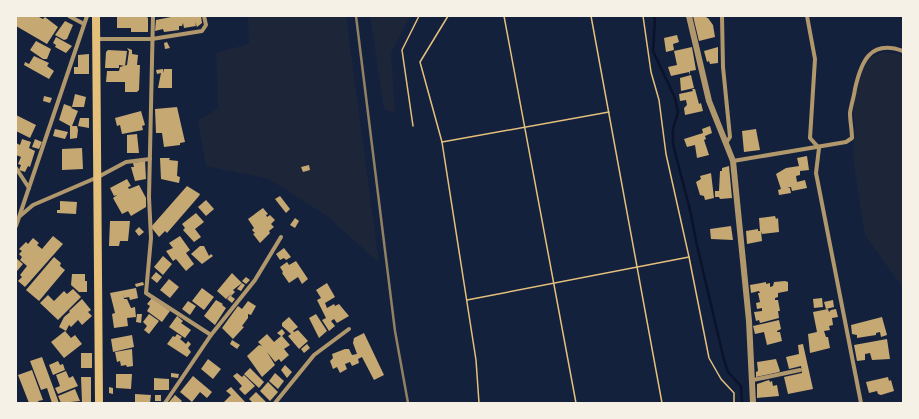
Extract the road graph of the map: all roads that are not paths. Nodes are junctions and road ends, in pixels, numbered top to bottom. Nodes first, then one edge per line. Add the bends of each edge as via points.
1 (69, 16) edge
2 (87, 16) edge
3 (96, 16) edge
4 (153, 16) edge
5 (204, 16) edge
6 (689, 16) edge
7 (722, 16) edge
8 (807, 16) edge
9 (84, 24) junction
10 (97, 39) junction
11 (152, 39) junction
12 (903, 51) edge
13 (726, 143) junction
14 (819, 148) junction
15 (150, 159) junction
16 (733, 161) junction
17 (16, 168) edge
18 (98, 177) junction
19 (29, 188) junction
20 (18, 217) edge
21 (16, 226) edge
22 (281, 237) dead end
23 (349, 329) dead end
24 (211, 335) junction
25 (800, 370) dead end
26 (753, 380) junction
27 (99, 403) edge
28 (165, 403) edge
29 (275, 403) edge
30 (753, 403) edge
31 (861, 403) edge

1 - 9 street
2 - 9 street
3 - 10 highway
4 - 11 street
5 - 11 street via 206,25 202,31
6 - 13 street via 709,101
7 - 13 street via 723,67 730,137
8 - 14 street via 816,59 810,138
9 - 19 street
10 - 11 street
10 - 18 highway
11 - 15 street
12 - 14 street via 879,49 867,56 860,68 850,114 852,138 846,142
13 - 16 street
14 - 16 street
14 - 31 street via 816,173
15 - 18 street via 126,162
15 - 24 street via 151,238 146,293
16 - 26 street
17 - 19 street
18 - 20 street via 33,205
18 - 27 highway
19 - 20 street
20 - 21 street
22 - 24 street via 254,280
23 - 29 street via 314,355
24 - 28 street
25 - 26 street
26 - 30 street

